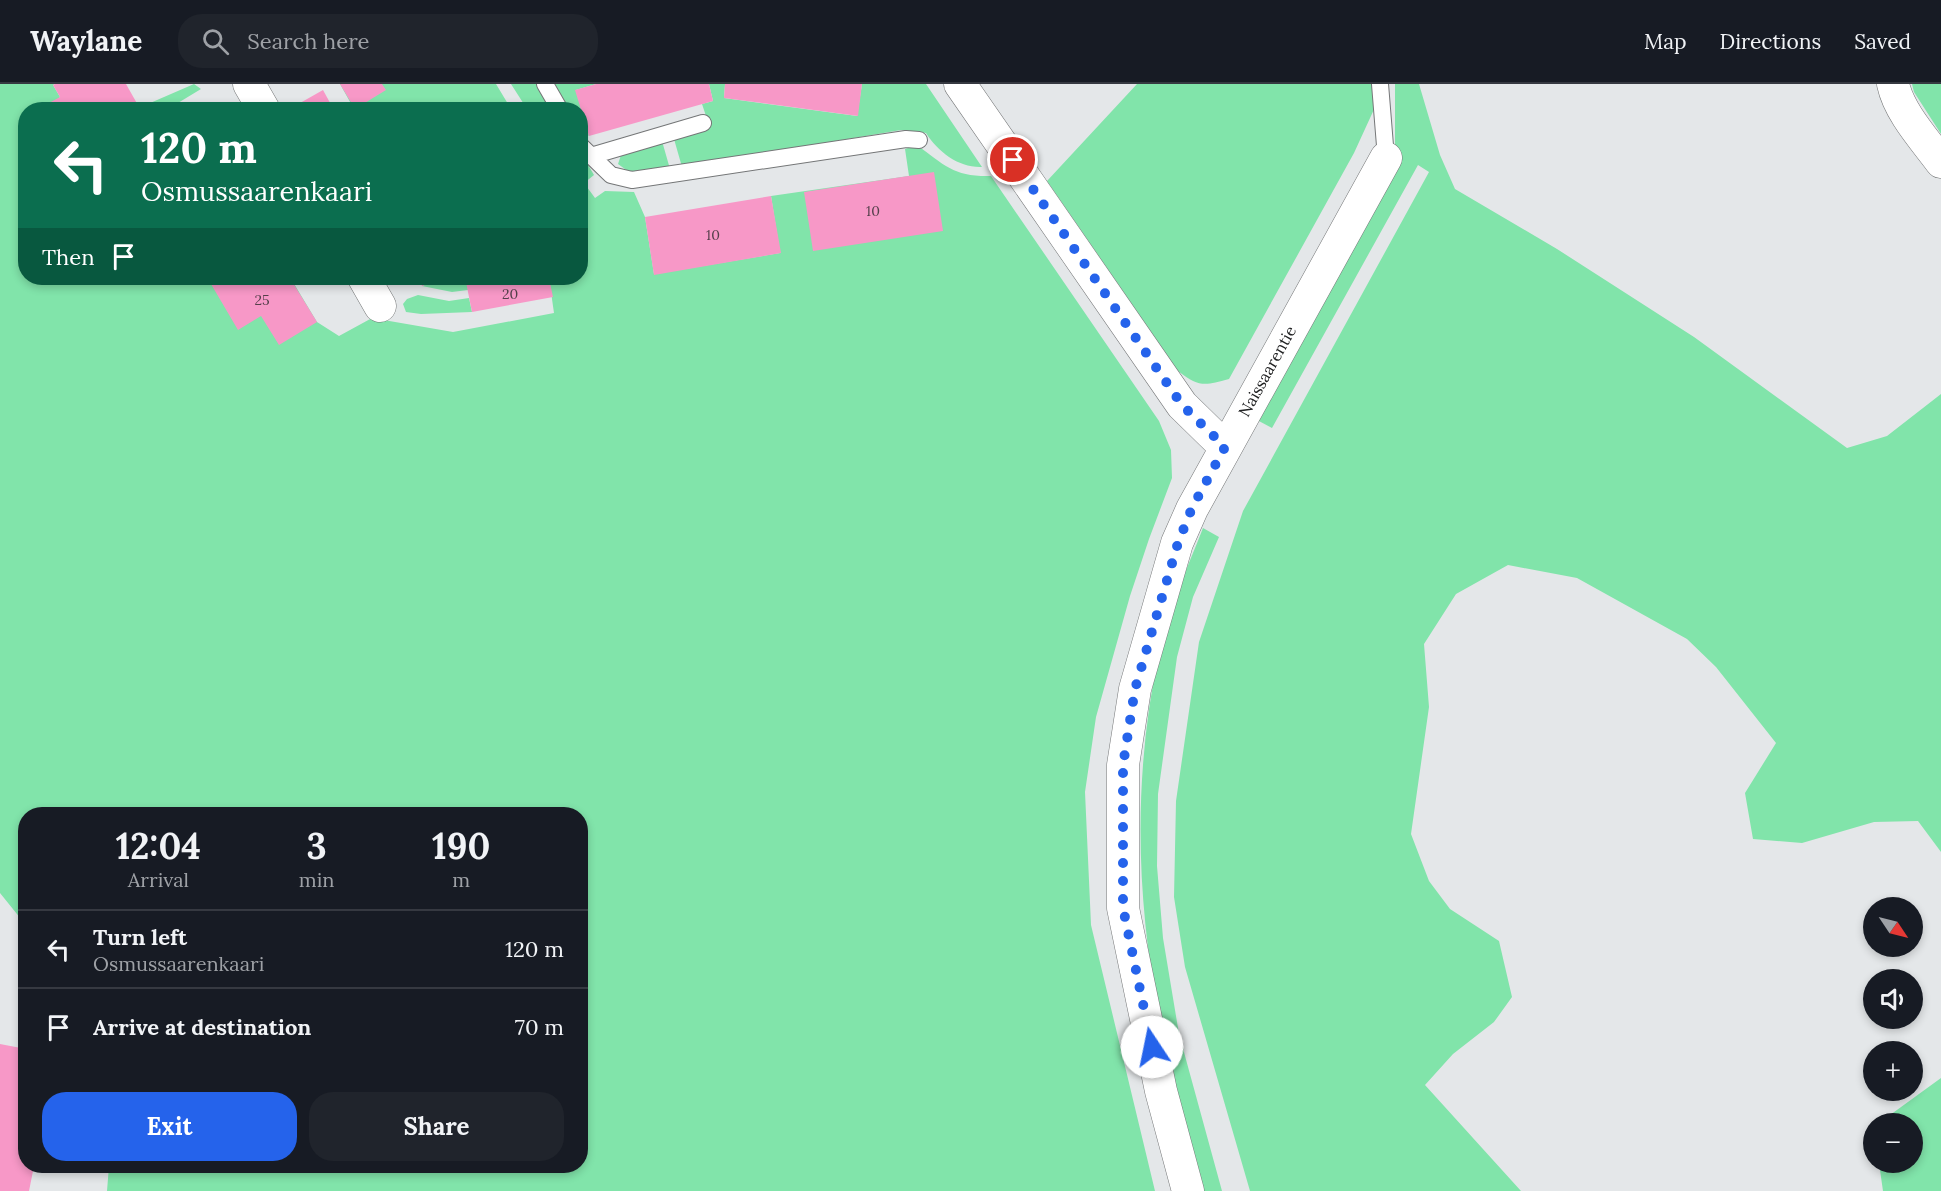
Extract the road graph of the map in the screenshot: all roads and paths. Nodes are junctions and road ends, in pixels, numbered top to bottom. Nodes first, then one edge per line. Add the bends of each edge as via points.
1 (249, 84) edge
2 (545, 84) edge
3 (960, 84) edge
4 (1380, 84) edge
5 (1893, 84) edge
6 (259, 102) edge
7 (555, 102) edge
8 (703, 123) dead end
9 (919, 140) dead end
10 (588, 150) edge
11 (588, 152) edge
12 (1386, 158) joint
13 (1941, 162) edge
14 (368, 285) edge
15 (380, 306) dead end
16 (1225, 447) junction
17 (1188, 1191) edge

1 - 6 street
2 - 7 lane
3 - 16 street via 1182,405
4 - 12 lane
5 - 13 street via 1913,123
8 - 10 lane
9 - 11 lane via 632,180 611,175
12 - 16 street, Naissaarentie
14 - 15 street
16 - 17 street, Naissaarentie via 1178,543 1135,689 1123,765 1123,908 1161,1091

